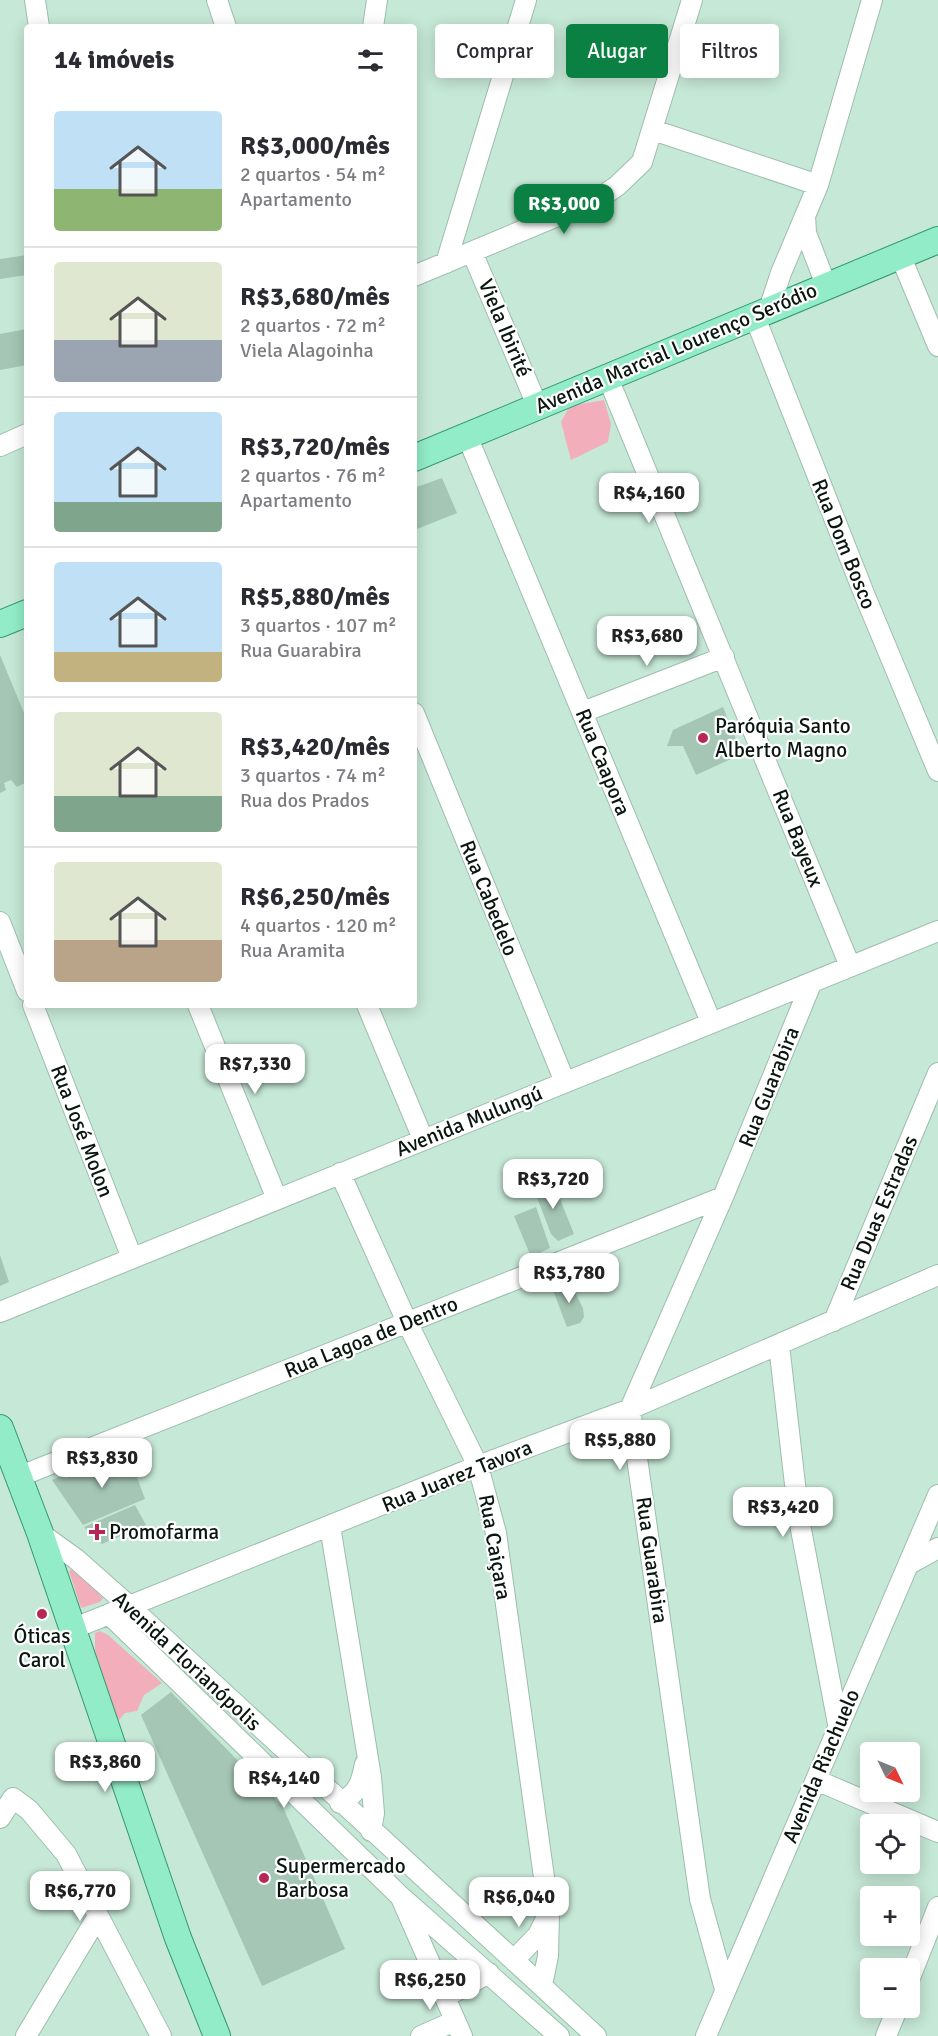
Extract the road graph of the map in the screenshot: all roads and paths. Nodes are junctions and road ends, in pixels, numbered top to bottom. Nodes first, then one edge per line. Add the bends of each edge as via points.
1 (35, 0) edge
2 (218, 0) edge
3 (377, 0) edge
4 (526, 0) edge
5 (692, 0) edge
6 (872, 0) edge
7 (39, 24) edge
8 (225, 24) edge
9 (373, 24) edge
10 (653, 130) junction
11 (818, 185) junction
12 (805, 216) junction
13 (938, 240) edge
14 (472, 252) junction
15 (900, 255) junction
16 (446, 262) junction
17 (417, 275) edge
18 (826, 285) junction
19 (762, 312) junction
20 (938, 346) edge
21 (608, 378) junction
22 (537, 405) junction
23 (24, 435) edge
24 (467, 436) junction
25 (0, 446) edge
26 (417, 457) edge
27 (24, 614) edge
28 (0, 624) edge
29 (724, 657) junction
30 (583, 712) junction
31 (417, 720) edge
32 (938, 771) edge
33 (0, 922) edge
34 (938, 931) edge
35 (850, 966) junction
36 (24, 983) edge
37 (811, 984) junction
38 (34, 1008) edge
39 (199, 1008) edge
40 (368, 1008) edge
41 (711, 1022) junction
42 (938, 1073) edge
43 (565, 1082) junction
44 (423, 1139) junction
45 (340, 1173) junction
46 (723, 1197) junction
47 (277, 1199) junction
48 (132, 1258) junction
49 (938, 1275) edge
50 (0, 1312) edge
51 (834, 1321) junction
52 (407, 1322) junction
53 (778, 1345) junction
54 (630, 1408) junction
55 (0, 1428) edge
56 (478, 1466) junction
57 (18, 1477) junction
58 (938, 1496) edge
59 (330, 1526) junction
60 (40, 1533) junction
61 (938, 1548) edge
62 (909, 1564) junction
63 (128, 1605) junction
64 (109, 1614) junction
65 (72, 1629) junction
66 (838, 1724) junction
67 (367, 1750) junction
68 (816, 1780) junction
69 (340, 1803) junction
70 (0, 1818) edge
71 (371, 1831) junction
72 (938, 1832) edge
73 (399, 1895) junction
74 (938, 1907) edge
75 (549, 1913) junction
76 (98, 1916) junction
77 (932, 1939) edge
78 (514, 1960) junction
79 (920, 1960) edge
80 (489, 1973) junction
81 (542, 1985) junction
82 (725, 1989) junction
83 (445, 1997) junction
84 (893, 2018) edge
85 (458, 2028) edge
86 (27, 2036) edge
87 (161, 2036) edge
88 (217, 2036) edge
89 (421, 2036) edge
90 (559, 2036) edge
91 (596, 2036) edge
92 (706, 2036) edge
93 (886, 2036) edge

1 - 7 street
2 - 8 street
3 - 9 street
4 - 16 street
5 - 10 street
6 - 11 street
10 - 11 street
10 - 14 street via 642,162 617,186 566,214
11 - 12 street
12 - 18 street via 808,242
12 - 19 street
13 - 15 main road, Avenida Marcial Lourenço Seródio
14 - 16 street
14 - 22 street, Viela Ibirité
15 - 18 main road, Avenida Marcial Lourenço Seródio
15 - 20 street
16 - 17 street
18 - 19 main road, Avenida Marcial Lourenço Seródio
19 - 21 main road, Avenida Marcial Lourenço Seródio
19 - 32 street, Rua Dom Bosco via 865,596
21 - 22 main road, Avenida Marcial Lourenço Seródio
21 - 29 street, Rua Bayeux
22 - 24 main road, Avenida Marcial Lourenço Seródio
23 - 25 street
24 - 26 main road, Avenida Marcial Lourenço Seródio
24 - 30 street, Rua Caapora
27 - 28 main road
29 - 30 street
29 - 35 street, Rua Bayeux
30 - 41 street, Rua Caapora
31 - 43 street, Rua Cabedelo
33 - 36 street
34 - 35 street, Avenida Mulungú
35 - 37 street, Avenida Mulungú
37 - 41 street, Avenida Mulungú
37 - 46 street, Rua Guarabira
38 - 48 street, Rua José Molon
39 - 47 street
40 - 44 street
41 - 43 street, Avenida Mulungú
42 - 51 street, Rua Duas Estradas
43 - 44 street, Avenida Mulungú
44 - 45 street, Avenida Mulungú
45 - 47 street, Avenida Mulungú
45 - 52 street, Rua Caiçara
46 - 52 street, Rua Lagoa de Dentro
46 - 54 street, Rua Guarabira
47 - 48 street, Avenida Mulungú
48 - 50 street, Avenida Mulungú
49 - 51 street, Rua Juarez Tavora
51 - 53 street, Rua Juarez Tavora
52 - 56 street, Rua Caiçara
52 - 57 street, Rua Lagoa de Dentro
53 - 54 street, Rua Juarez Tavora
53 - 66 street via 799,1519
54 - 56 street, Rua Juarez Tavora
54 - 82 street, Rua Guarabira via 700,1899
55 - 57 main road
56 - 59 street, Rua Juarez Tavora
56 - 75 street, Rua Caiçara via 496,1533
57 - 60 main road
58 - 62 street, Avenida Riachuelo
59 - 63 street, Rua Juarez Tavora
59 - 67 street
60 - 63 street, Avenida Florianópolis
60 - 65 main road
61 - 62 street
62 - 66 street, Avenida Riachuelo
63 - 64 street, Rua Juarez Tavora
63 - 69 street, Avenida Florianópolis
64 - 65 street, Rua Juarez Tavora
64 - 73 street, Avenida Florianópolis
65 - 88 main road via 178,1938
66 - 68 street, Avenida Riachuelo
67 - 69 street via 362,1784
67 - 71 street via 374,1798
68 - 72 street
68 - 82 street, Avenida Riachuelo
69 - 71 street, Avenida Florianópolis
70 - 76 street via 13,1798 29,1810 66,1854
71 - 78 street, Avenida Florianópolis
73 - 80 street, Avenida Florianópolis
73 - 83 street
74 - 77 street
75 - 78 street via 538,1935
75 - 81 street, Rua Caiçara via 548,1956
76 - 86 street
76 - 87 street
77 - 79 street
78 - 81 street, Avenida Florianópolis
80 - 83 street
80 - 90 street, Avenida Florianópolis
81 - 91 street, Avenida Florianópolis
82 - 92 street, Avenida Riachuelo
83 - 85 street
84 - 93 street
85 - 89 street

